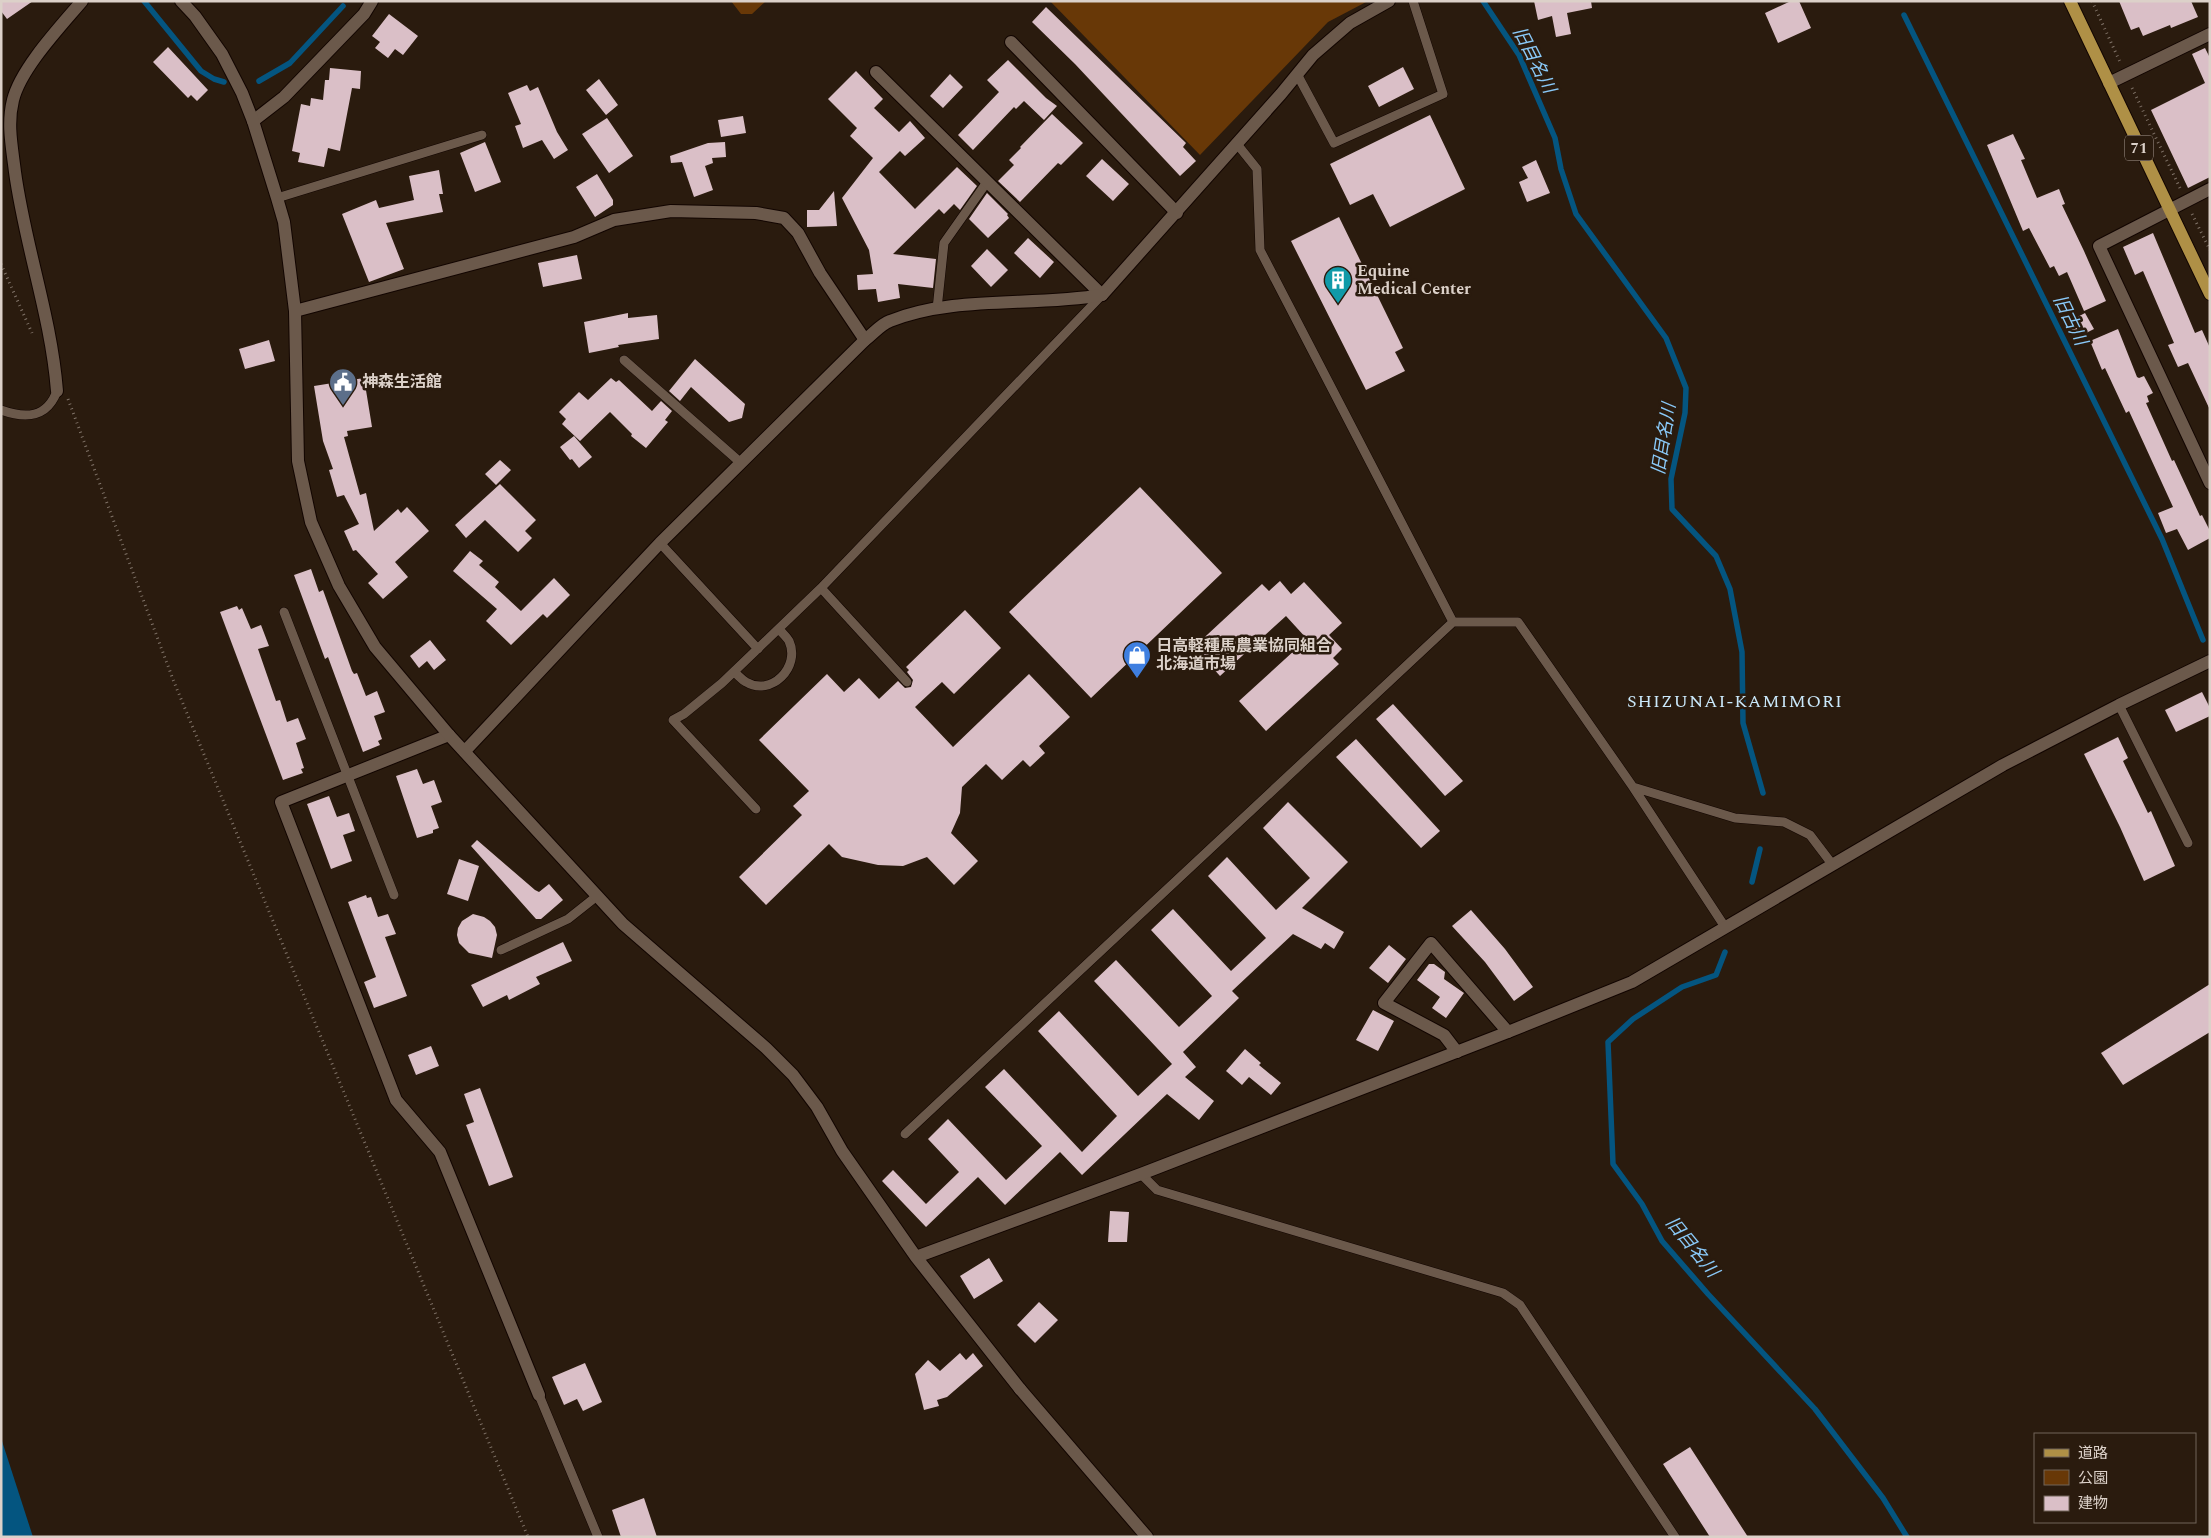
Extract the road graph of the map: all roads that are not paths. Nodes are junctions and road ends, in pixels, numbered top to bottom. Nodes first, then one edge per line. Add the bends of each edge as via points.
1 (82, 1) edge
2 (181, 1) edge
3 (372, 1) edge
4 (1390, 1) edge
5 (1413, 1) edge
6 (2070, 1) edge
7 (2210, 34) edge
8 (1011, 42) dead end
9 (876, 72) dead end
10 (1298, 74) junction
11 (2109, 83) junction
12 (253, 121) junction
13 (482, 135) dead end
14 (1237, 144) junction
15 (987, 182) junction
16 (2210, 190) edge
17 (277, 198) junction
18 (2169, 210) junction
19 (1176, 213) junction
20 (2210, 294) edge
21 (1102, 295) junction
22 (938, 309) junction
23 (295, 311) junction
24 (865, 340) junction
25 (624, 360) dead end
26 (56, 391) joint
27 (1, 410) edge
28 (741, 463) junction
29 (2210, 483) edge
30 (660, 543) junction
31 (822, 588) junction
32 (284, 612) dead end
33 (1453, 622) junction
34 (779, 629) junction
35 (758, 649) junction
36 (2210, 661) edge
37 (734, 672) junction
38 (907, 682) dead end
39 (2119, 705) junction
40 (449, 735) junction
41 (464, 751) junction
42 (348, 775) junction
43 (1633, 787) junction
44 (756, 808) dead end
45 (2188, 843) dead end
46 (1832, 864) junction
47 (394, 895) dead end
48 (597, 896) junction
49 (1725, 927) junction
50 (501, 950) dead end
51 (1508, 1032) junction
52 (1457, 1052) junction
53 (905, 1134) dead end
54 (1141, 1174) junction
55 (916, 1257) junction
56 (539, 1394) joint
57 (598, 1537) edge
58 (1147, 1537) edge
59 (1675, 1537) edge

1 - 26 street via 25,71 13,99 9,126 20,211 49,327
2 - 12 street via 222,54
3 - 12 street via 364,14 284,97
4 - 10 street via 1350,23 1313,55
5 - 10 lane via 1443,94 1334,143
6 - 11 main road, 71
7 - 11 street
8 - 19 street
9 - 15 street
10 - 14 street
11 - 18 main road, 71
12 - 17 street
13 - 17 lane
14 - 19 street
14 - 33 lane via 1257,168 1260,250
15 - 21 street
15 - 22 lane via 944,242
16 - 18 street
17 - 23 street via 284,222
18 - 20 main road, 71
18 - 29 street via 2099,246
19 - 21 street
21 - 22 street
21 - 31 lane
22 - 24 street via 888,322
23 - 24 street via 574,237 614,220 671,211 756,213 784,218 798,233 820,273
23 - 40 street via 298,461 311,522 339,586 375,648
24 - 28 street
25 - 28 lane
26 - 27 lane via 52,405 42,412 23,415
28 - 30 street
30 - 35 lane
30 - 41 street
31 - 34 lane
31 - 38 lane
32 - 42 lane
33 - 43 lane via 1518,622
33 - 53 lane
34 - 35 lane
34 - 37 lane via 789,641 792,656 787,671 776,682 761,686 746,682
35 - 37 lane
36 - 39 street
37 - 44 lane via 673,720
39 - 45 lane
39 - 46 street via 2002,765
40 - 41 street
40 - 42 street
41 - 48 street
42 - 47 lane
42 - 56 street via 281,802 396,1100 440,1152
43 - 46 lane via 1735,818 1784,822 1810,835
43 - 49 lane
46 - 49 street
48 - 50 lane via 568,919
48 - 55 street via 623,924 793,1074
49 - 51 street via 1632,982
51 - 52 street
51 - 52 street via 1431,943 1384,1003 1444,1036
52 - 54 street
54 - 55 street
54 - 59 lane via 1157,1190 1503,1293 1520,1305
55 - 58 street via 1020,1389
56 - 57 lane

